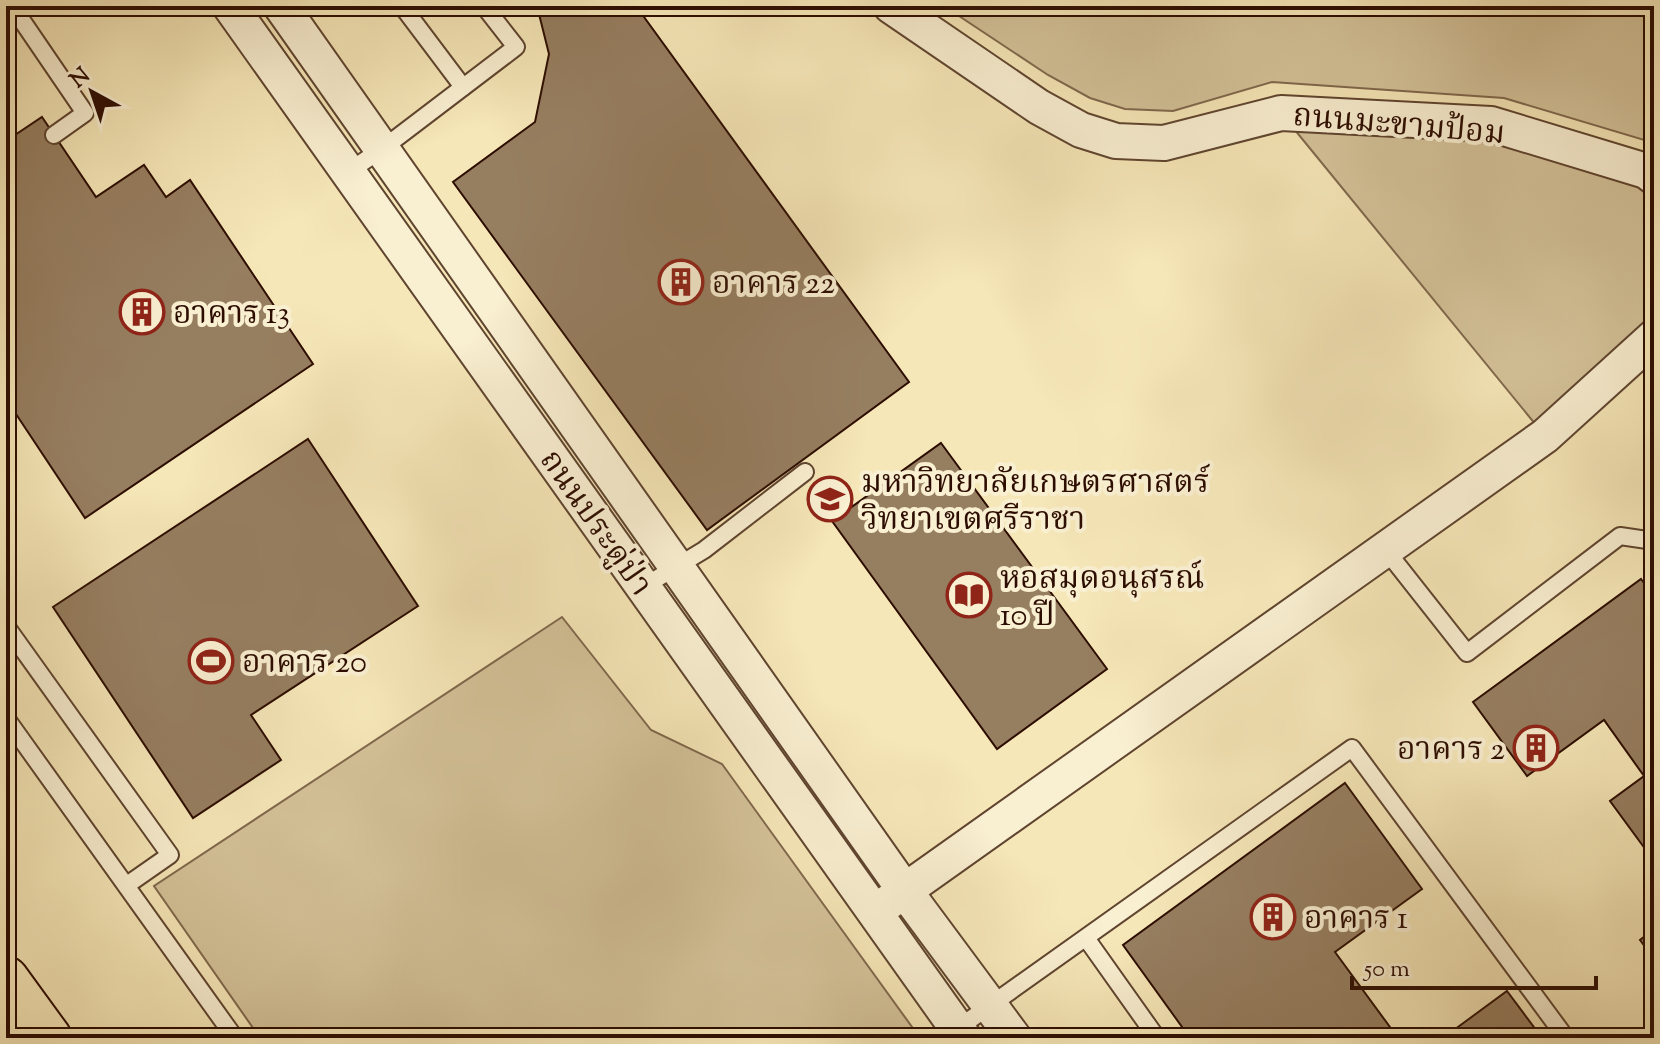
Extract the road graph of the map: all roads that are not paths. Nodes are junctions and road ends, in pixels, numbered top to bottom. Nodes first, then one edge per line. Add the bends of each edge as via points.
1 (12, 6) edge
2 (230, 6) edge
3 (281, 6) edge
4 (402, 6) edge
5 (484, 6) edge
6 (891, 6) edge
7 (463, 87) junction
8 (54, 135) dead end
9 (382, 149) junction
10 (348, 172) junction
11 (1654, 177) edge
12 (1654, 337) edge
13 (805, 472) dead end
14 (1654, 541) edge
15 (1385, 549) junction
16 (675, 567) junction
17 (643, 587) junction
18 (6, 626) edge
19 (6, 718) edge
20 (127, 885) junction
21 (905, 891) junction
22 (874, 913) junction
23 (1086, 938) junction
24 (6, 979) edge
25 (991, 1006) junction
26 (960, 1034) edge
27 (49, 1038) edge
28 (235, 1038) edge
29 (1014, 1038) edge
30 (1157, 1038) edge
31 (1566, 1038) edge

1 - 8 lane via 85,113
2 - 10 street, ถนนประดู่ป่า
3 - 9 street, ถนนประดู่ป่า
4 - 7 lane
5 - 7 lane via 516,47
6 - 11 street, ถนนมะขามป้อม via 1039,107 1081,130 1116,141 1164,143 1281,113 1491,124
7 - 9 lane
9 - 10 lane
9 - 16 street, ถนนประดู่ป่า
10 - 17 street, ถนนประดู่ป่า
12 - 15 street via 1545,436
13 - 16 lane
14 - 15 lane via 1620,536 1467,653
15 - 21 street
16 - 17 lane
16 - 21 street, ถนนประดู่ป่า
17 - 22 street, ถนนประดู่ป่า
18 - 20 lane via 170,855
19 - 20 lane
20 - 28 lane
21 - 22 street
21 - 25 street, ถนนประดู่ป่า
22 - 26 street, ถนนประดู่ป่า
23 - 25 lane
23 - 30 lane
23 - 31 lane via 1352,748
24 - 27 highway
25 - 26 lane
25 - 29 street, ถนนประดู่ป่า

